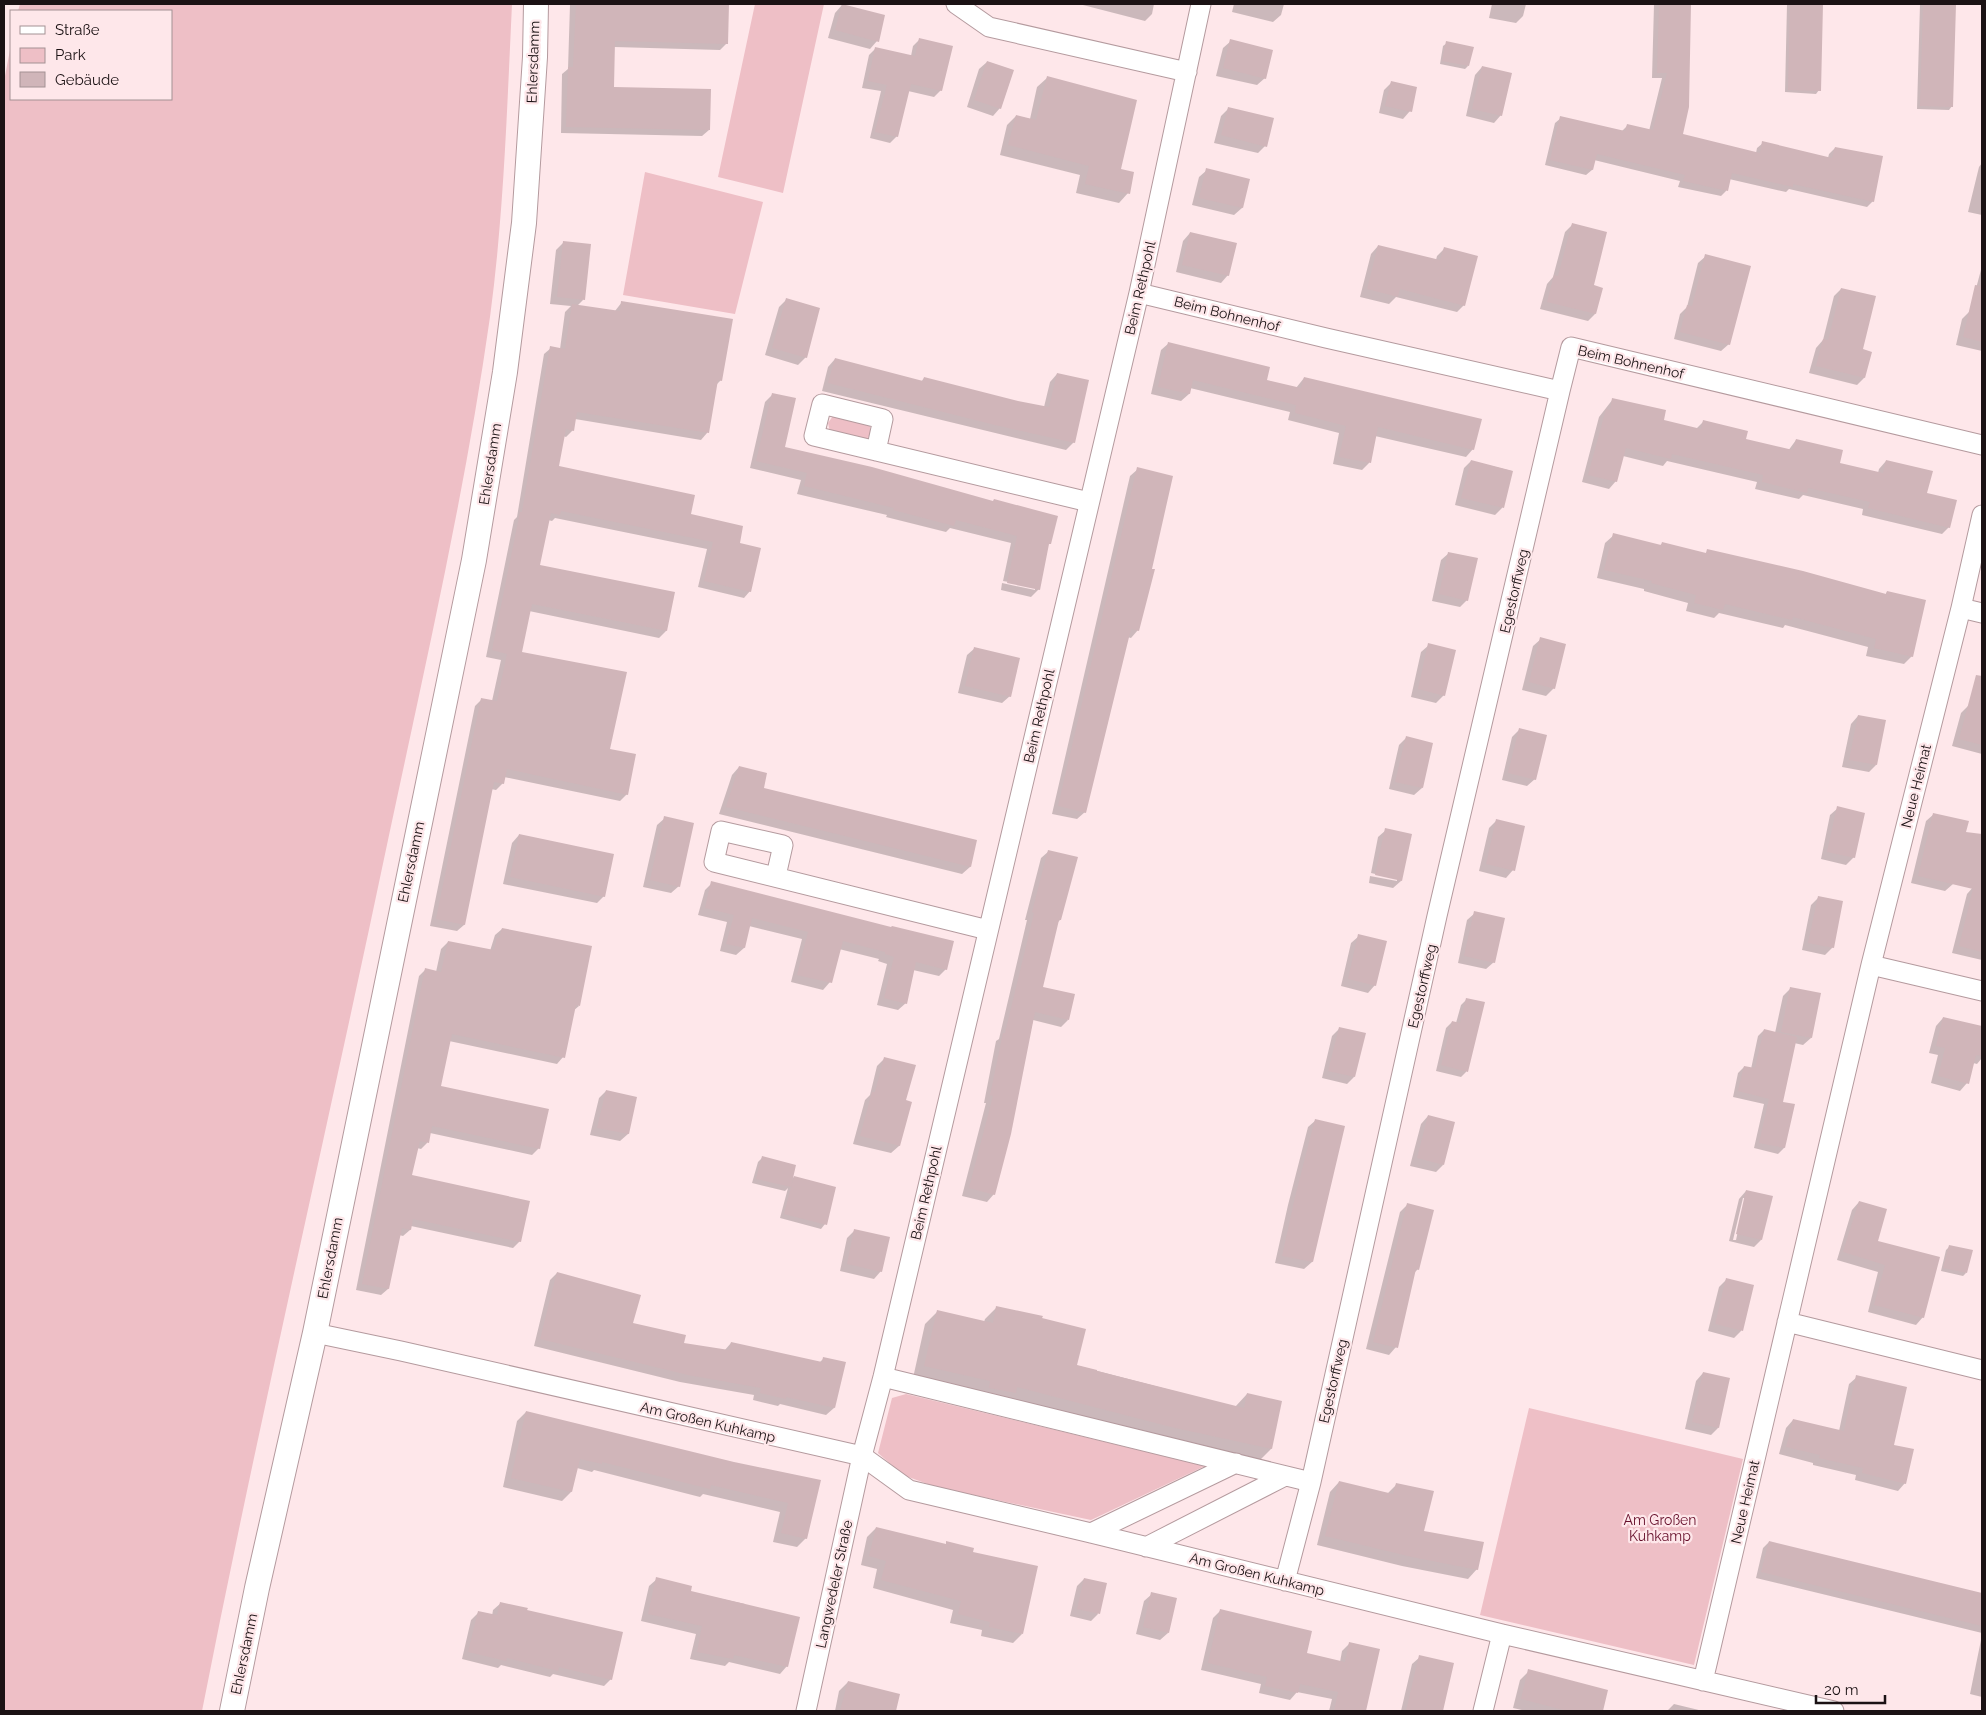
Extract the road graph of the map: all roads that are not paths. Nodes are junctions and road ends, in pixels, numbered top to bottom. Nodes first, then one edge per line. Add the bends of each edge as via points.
1 (536, 4) edge
2 (956, 4) edge
3 (1201, 4) edge
4 (1187, 72) junction
5 (1139, 293) junction
6 (1560, 391) junction
7 (1982, 445) edge
8 (876, 451) dead end
9 (1089, 502) junction
10 (1982, 515) edge
11 (1961, 608) junction
12 (1982, 613) edge
13 (776, 876) dead end
14 (988, 930) junction
15 (1871, 965) junction
16 (1982, 991) edge
17 (1787, 1322) junction
18 (316, 1333) junction
19 (1982, 1370) edge
20 (883, 1377) junction
21 (862, 1456) junction
22 (1236, 1463) junction
23 (1286, 1476) junction
24 (1311, 1482) junction
25 (1090, 1533) junction
26 (1146, 1548) junction
27 (1286, 1581) junction
28 (1502, 1634) junction
29 (1703, 1681) junction
30 (232, 1711) edge
31 (806, 1711) edge
32 (1483, 1711) edge
33 (1834, 1711) edge

1 - 18 street, Ehlersdamm via 524,224 494,442 474,560
2 - 4 street via 989,27
3 - 4 street, Beim Rethpohl
4 - 5 street, Beim Rethpohl
5 - 6 street, Beim Bohnenhof
5 - 9 street, Beim Rethpohl
6 - 7 street, Beim Bohnenhof via 1571,347
6 - 24 street, Egestorffweg via 1437,916
8 - 9 street
9 - 14 street, Beim Rethpohl
10 - 11 street, Neue Heimat
11 - 12 street
11 - 15 street, Neue Heimat
13 - 14 street
14 - 20 street, Beim Rethpohl
15 - 16 street
15 - 17 street, Neue Heimat
17 - 19 street
17 - 29 street, Neue Heimat
18 - 21 street, Am Großen Kuhkamp
18 - 30 street, Ehlersdamm
20 - 21 street, Beim Rethpohl
20 - 22 street
21 - 25 street, Am Großen Kuhkamp via 909,1490
21 - 31 street, Langwedeler Straße
22 - 23 street
22 - 25 street
23 - 24 street
23 - 26 street
24 - 27 street, Egestorffweg
25 - 26 street, Am Großen Kuhkamp
26 - 27 street, Am Großen Kuhkamp
27 - 28 street, Am Großen Kuhkamp
28 - 29 street, Am Großen Kuhkamp
28 - 32 street
29 - 33 street, Am Großen Kuhkamp

